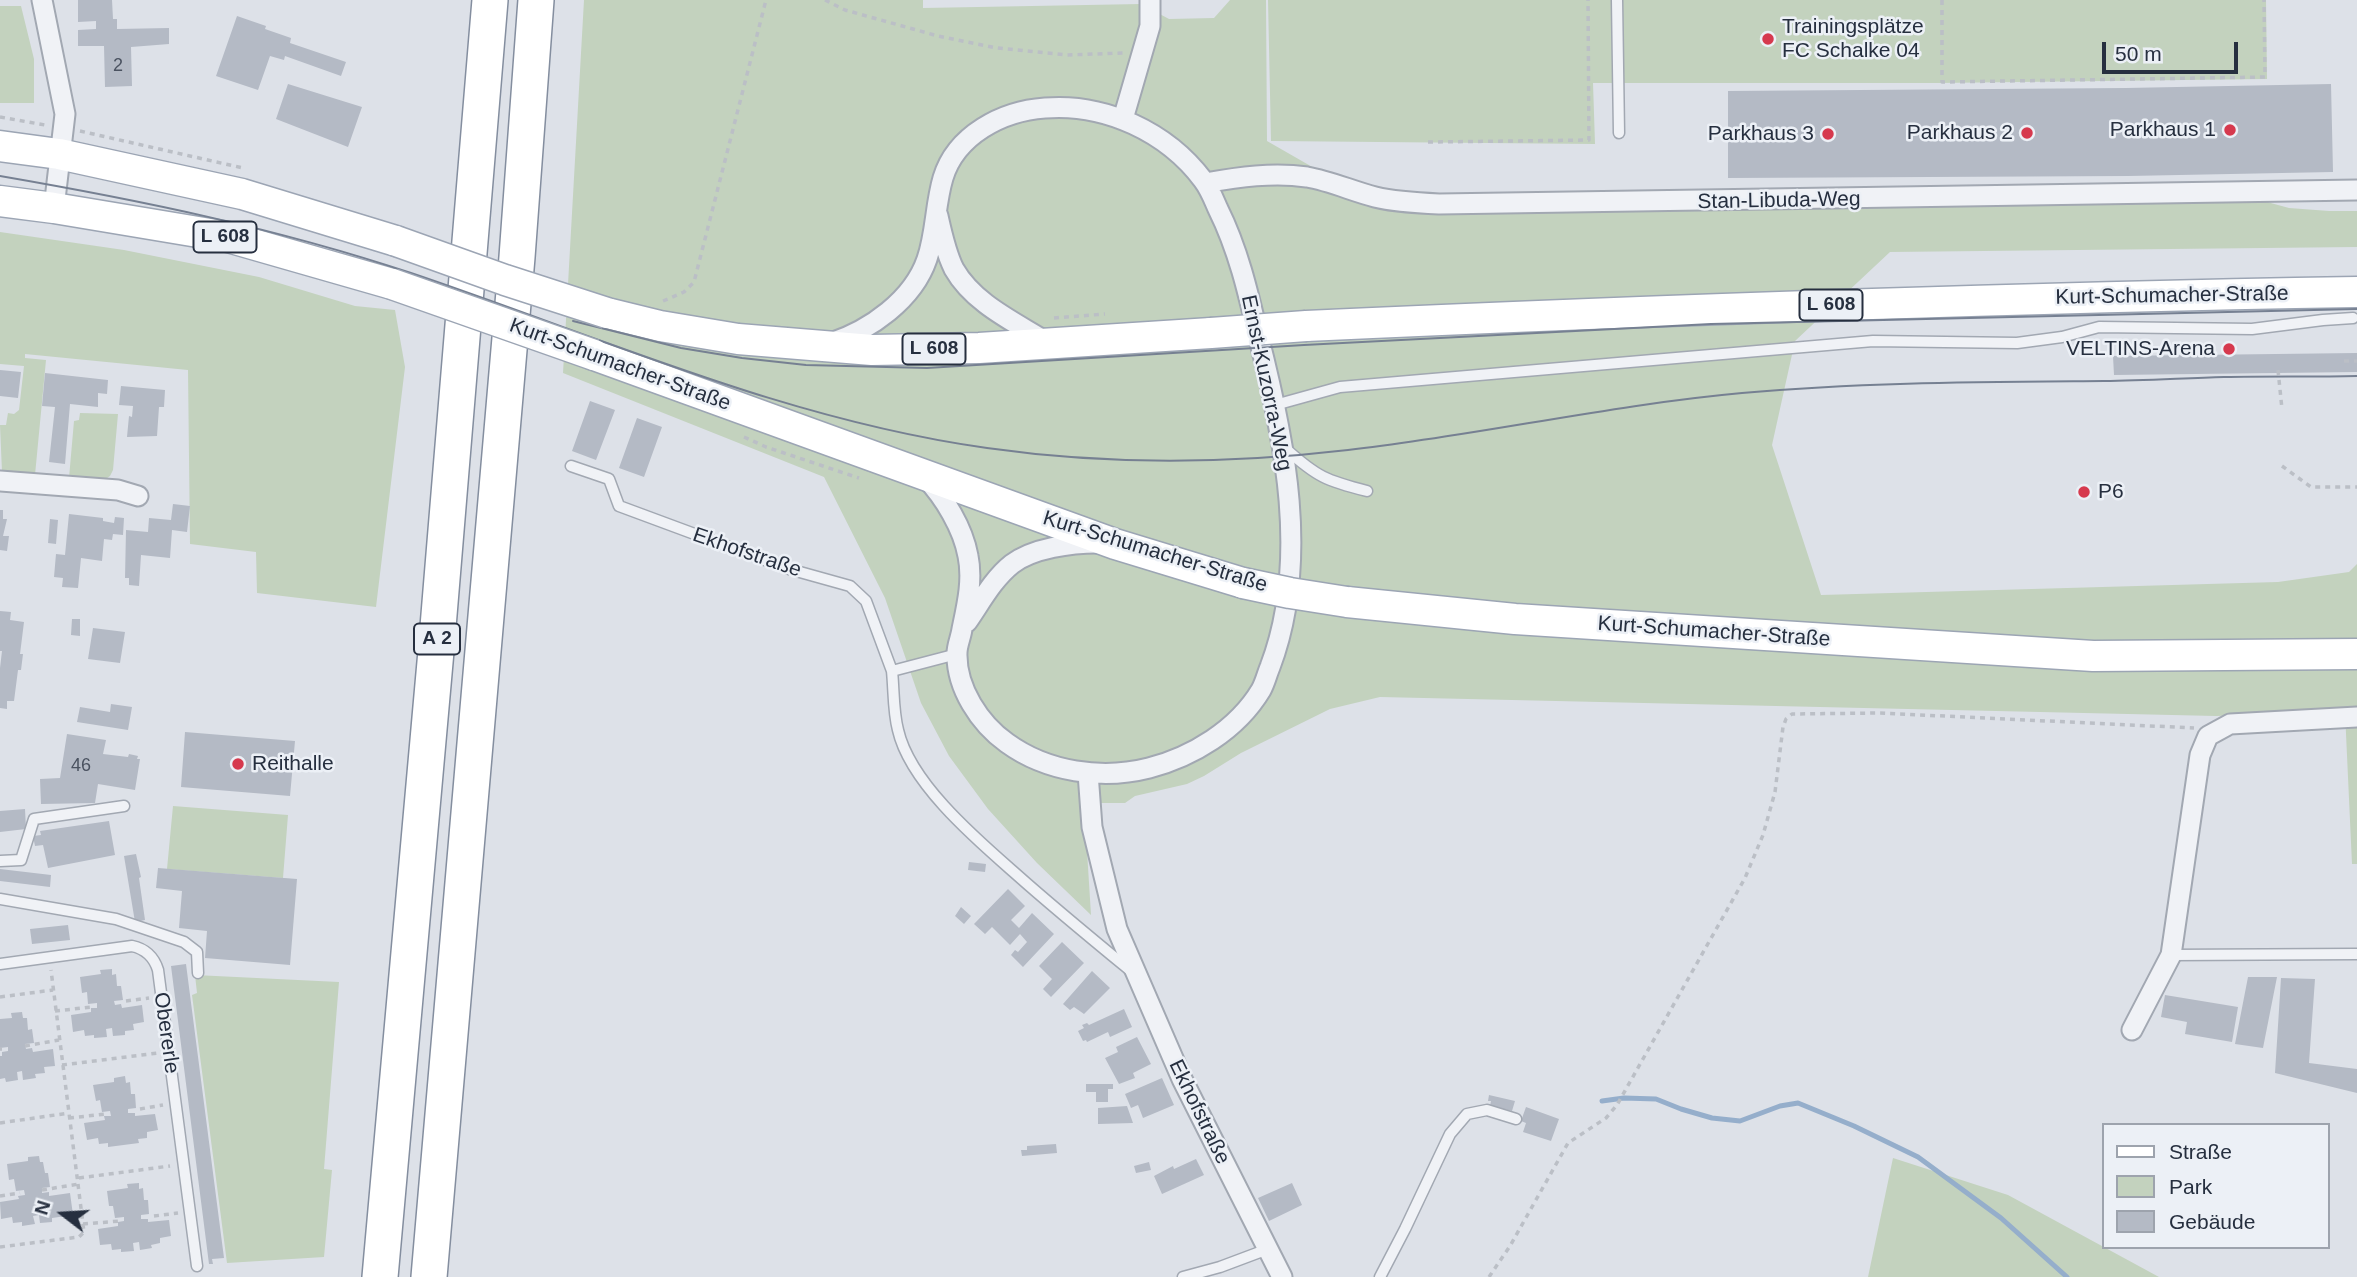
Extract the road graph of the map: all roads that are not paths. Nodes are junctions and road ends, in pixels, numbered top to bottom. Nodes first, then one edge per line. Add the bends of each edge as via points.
1 (42, 0) edge
2 (490, 0) edge
3 (536, 0) edge
4 (558, 0) edge
5 (1150, 0) edge
6 (1617, 0) edge
7 (528, 96) junction
8 (1124, 119) junction
9 (1619, 133) dead end
10 (0, 146) edge
11 (59, 154) junction
12 (1205, 183) junction
13 (2357, 190) edge
14 (0, 201) edge
15 (54, 208) junction
16 (937, 209) junction
17 (2355, 305) edge
18 (1048, 343) junction
19 (820, 347) junction
20 (1275, 405) junction
21 (1283, 446) junction
22 (571, 466) dead end
23 (921, 472) junction
24 (0, 481) edge
25 (1367, 491) dead end
26 (138, 496) dead end
27 (1115, 544) junction
28 (962, 628) junction
29 (957, 654) junction
30 (2357, 654) edge
31 (892, 671) junction
32 (2357, 717) edge
33 (1088, 773) junction
34 (124, 806) dead end
35 (0, 861) edge
36 (0, 899) edge
37 (2357, 954) edge
38 (2171, 955) junction
39 (0, 964) edge
40 (198, 973) dead end
41 (1134, 973) junction
42 (2132, 1030) dead end
43 (1516, 1119) dead end
44 (1268, 1249) junction
45 (197, 1266) dead end
46 (380, 1277) edge
47 (429, 1277) edge
48 (1183, 1277) edge
49 (1282, 1277) edge
50 (1380, 1277) edge

1 - 11 street via 65,111
2 - 46 highway, A 2
3 - 7 highway, A 2
4 - 7 highway
5 - 8 street via 1150,26
6 - 9 lane
7 - 47 highway, A 2
8 - 12 street, Ernst-Kuzorra-Weg via 1164,143
8 - 16 street, Ernst-Kuzorra-Weg via 1081,109 1045,108 1011,114 983,126 963,144 944,174
10 - 11 main road, Kurt-Schumacher-Straße / L 608
11 - 15 street
11 - 19 main road, Kurt-Schumacher-Straße / L 608, bridge via 242,194 607,313 738,340
12 - 13 street, Stan-Libuda-Weg via 1251,175 1310,177 1376,197 1439,204
12 - 20 street, Ernst-Kuzorra-Weg via 1244,277
14 - 15 main road, Kurt-Schumacher-Straße / L 608
15 - 23 main road, Kurt-Schumacher-Straße / L 608, bridge via 228,237 391,284
16 - 18 street, Ernst-Kuzorra-Weg via 955,269 974,295
16 - 19 street, Ernst-Kuzorra-Weg via 926,261 910,288 890,311 863,329
17 - 18 main road, Kurt-Schumacher-Straße / L 608, bridge via 2099,297 1668,310
17 - 20 lane via 2323,320 2252,329 2099,327 2017,343 1873,341 1340,387
18 - 19 main road, Kurt-Schumacher-Straße / L 608
20 - 21 street, Ernst-Kuzorra-Weg
21 - 25 lane via 1330,482
21 - 33 street, Ernst-Kuzorra-Weg via 1290,524 1289,597 1279,643 1261,690 1236,720 1173,761 1137,771
22 - 31 lane, Ekhofstraße via 609,479 619,506 789,569 850,586 866,601
23 - 27 main road, Kurt-Schumacher-Straße / L 608
23 - 28 street, Ernst-Kuzorra-Weg via 943,499 968,555 970,592
24 - 26 street
27 - 28 street, Ernst-Kuzorra-Weg via 1086,543 1040,551 1013,563
27 - 30 main road, Kurt-Schumacher-Straße / L 608, bridge via 1290,593 1514,619 2093,656
28 - 29 street, Ernst-Kuzorra-Weg
29 - 31 lane
29 - 33 street, Ernst-Kuzorra-Weg via 962,685 978,717 1007,743 1043,763
31 - 41 lane, Ekhofstraße via 898,731 937,799 1048,903
32 - 38 street via 2230,724 2208,736 2200,755
33 - 41 street, Ekhofstraße via 1093,827 1117,929
34 - 35 lane via 34,819 21,860
36 - 40 lane via 116,919 184,942 197,953
37 - 38 lane
38 - 42 street
39 - 45 lane, Obererle via 132,946 155,960
41 - 44 street, Ekhofstraße
43 - 50 lane via 1487,1110 1467,1114 1450,1134
44 - 48 lane
44 - 49 street, Ekhofstraße

